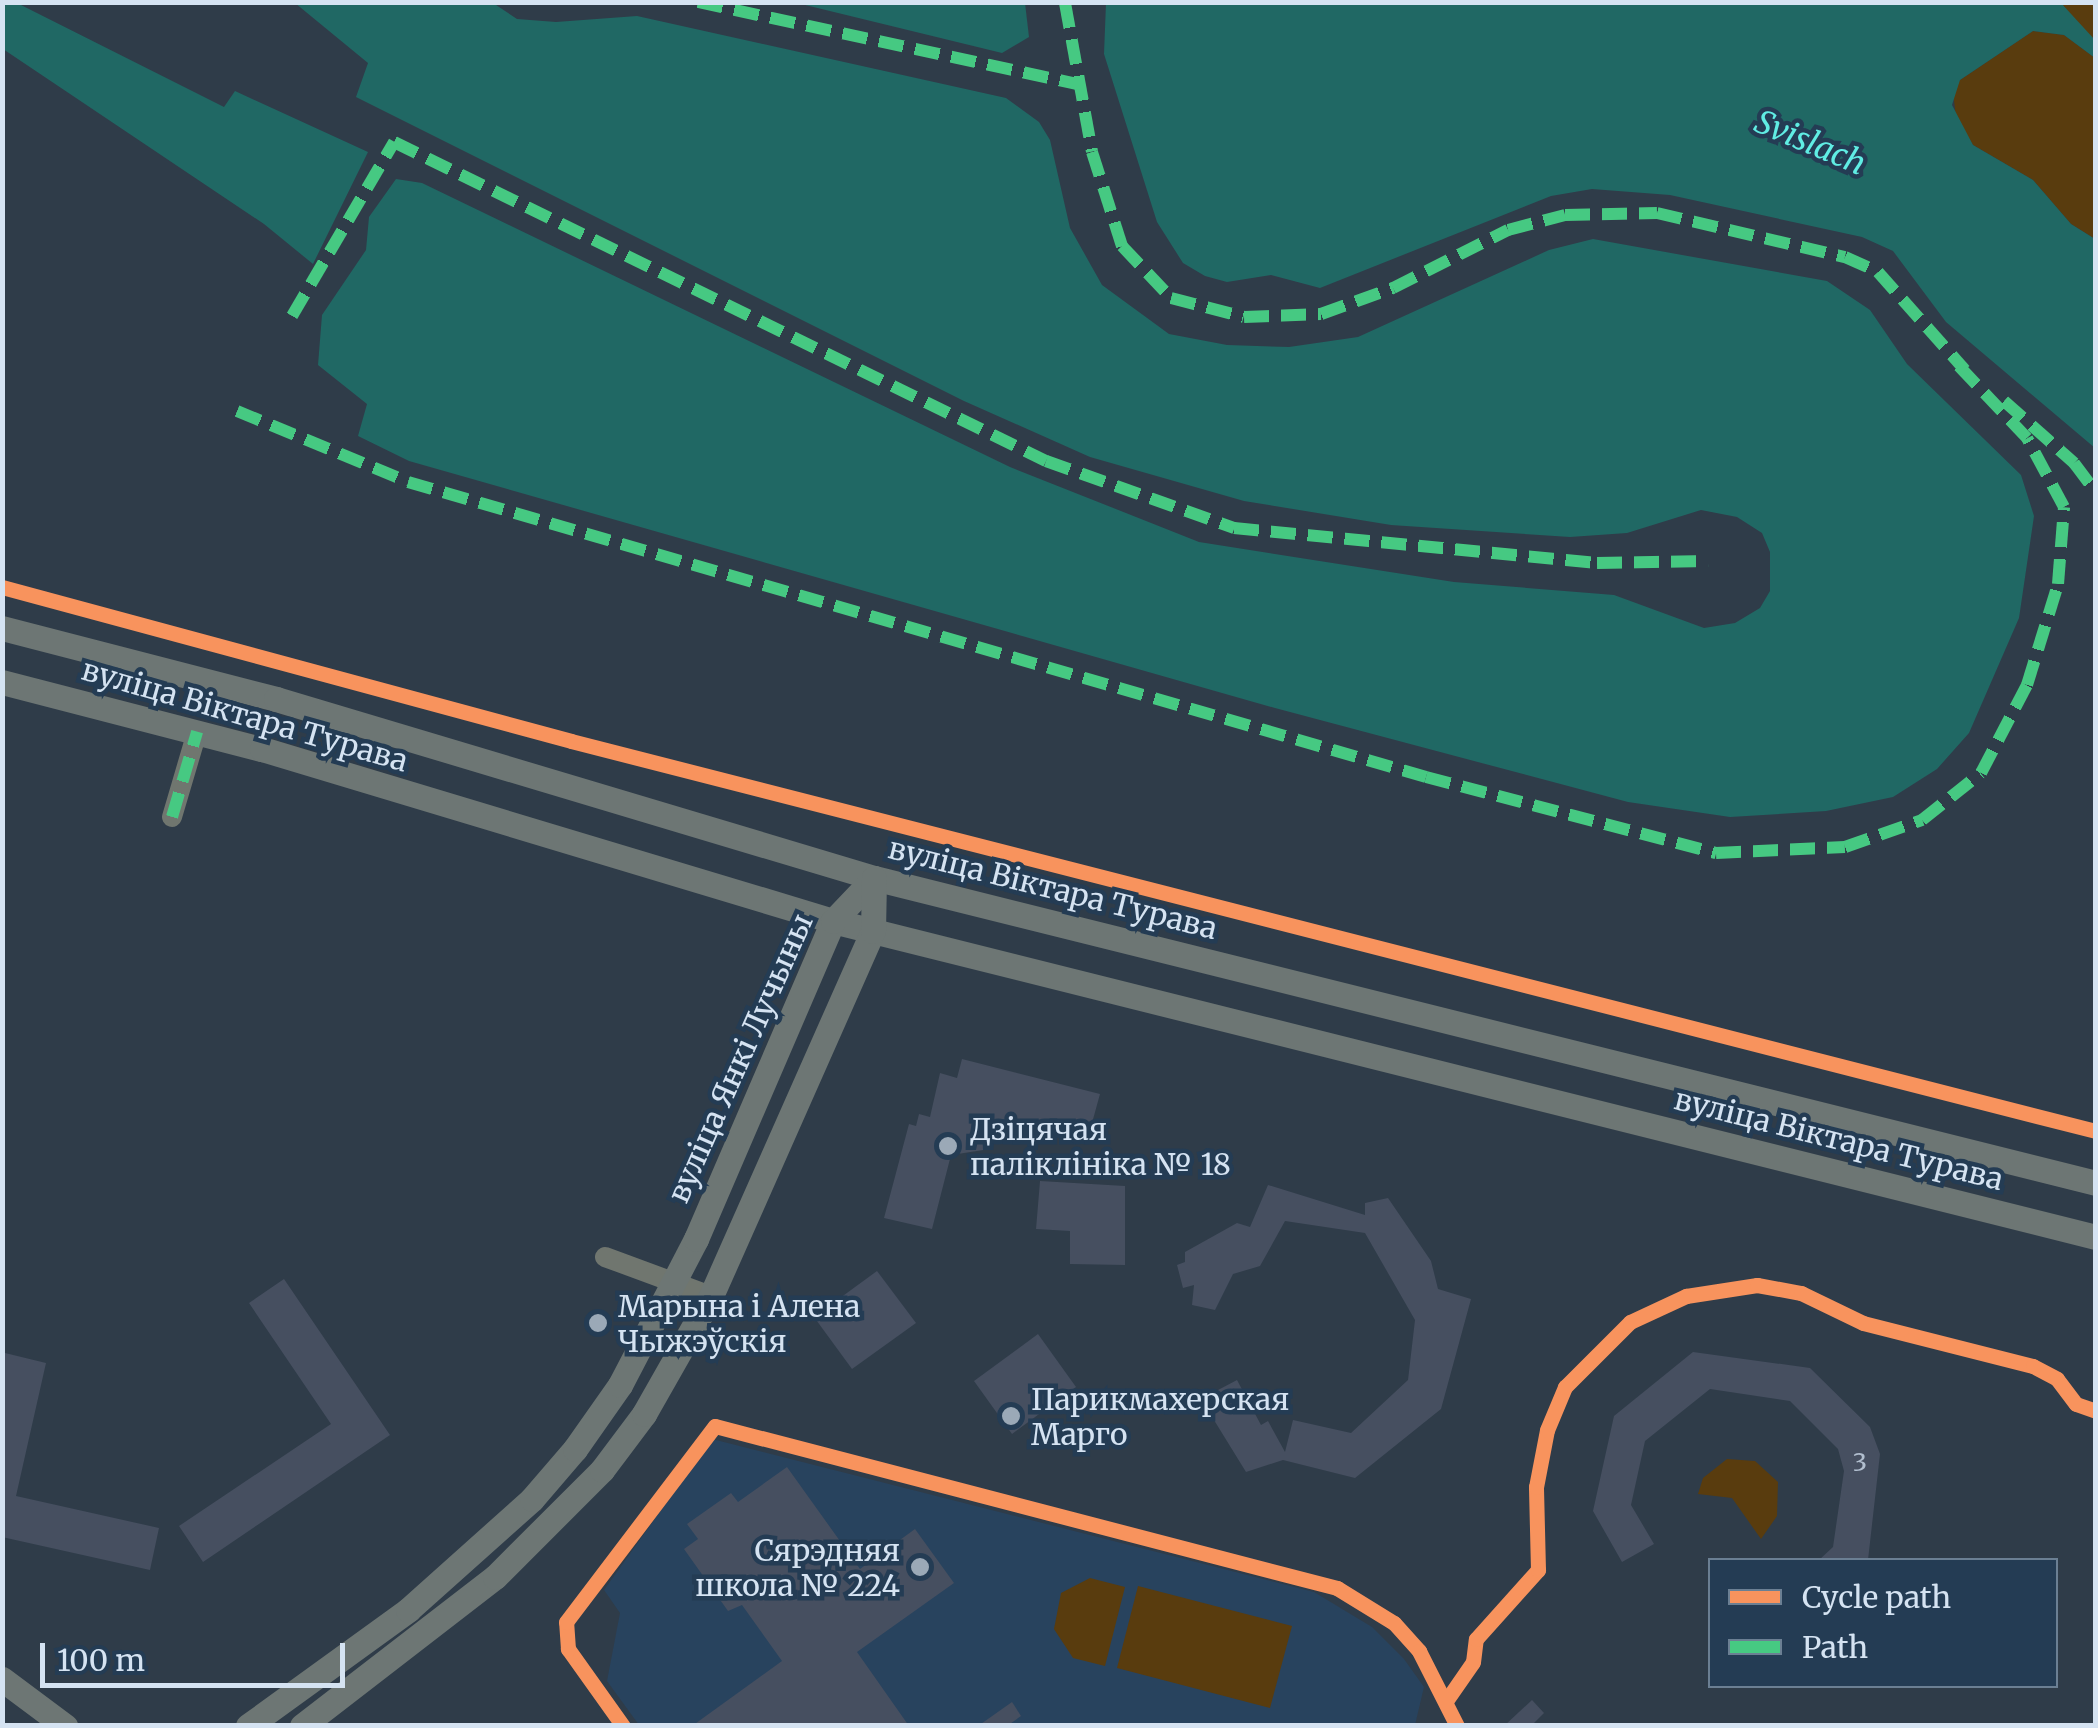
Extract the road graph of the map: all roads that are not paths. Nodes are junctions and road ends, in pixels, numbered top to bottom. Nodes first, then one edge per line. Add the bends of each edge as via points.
1 (2, 628) edge
2 (2, 682) edge
3 (197, 732) junction
4 (172, 817) dead end
5 (874, 878) junction
6 (833, 921) junction
7 (872, 931) junction
8 (2096, 1183) edge
9 (2096, 1237) edge
10 (605, 1257) dead end
11 (674, 1283) junction
12 (711, 1296) junction
13 (2, 1679) edge
14 (65, 1726) edge
15 (248, 1726) edge
16 (302, 1726) edge

1 - 5 main road, вуліца Віктара Турава via 276,699
2 - 3 main road, вуліца Віктара Турава
3 - 4 street
3 - 6 main road, вуліца Віктара Турава
5 - 6 main road, вуліца Янкі Лучыны
5 - 7 main road
5 - 8 main road, вуліца Віктара Турава
6 - 7 main road, вуліца Віктара Турава
6 - 11 main road, вуліца Янкі Лучыны
7 - 9 main road, вуліца Віктара Турава
7 - 12 main road
10 - 11 street
11 - 12 street
11 - 15 main road, вуліца Янкі Лучыны via 620,1385 532,1498 408,1610
12 - 16 main road via 644,1414 552,1524 426,1634
13 - 14 main road

